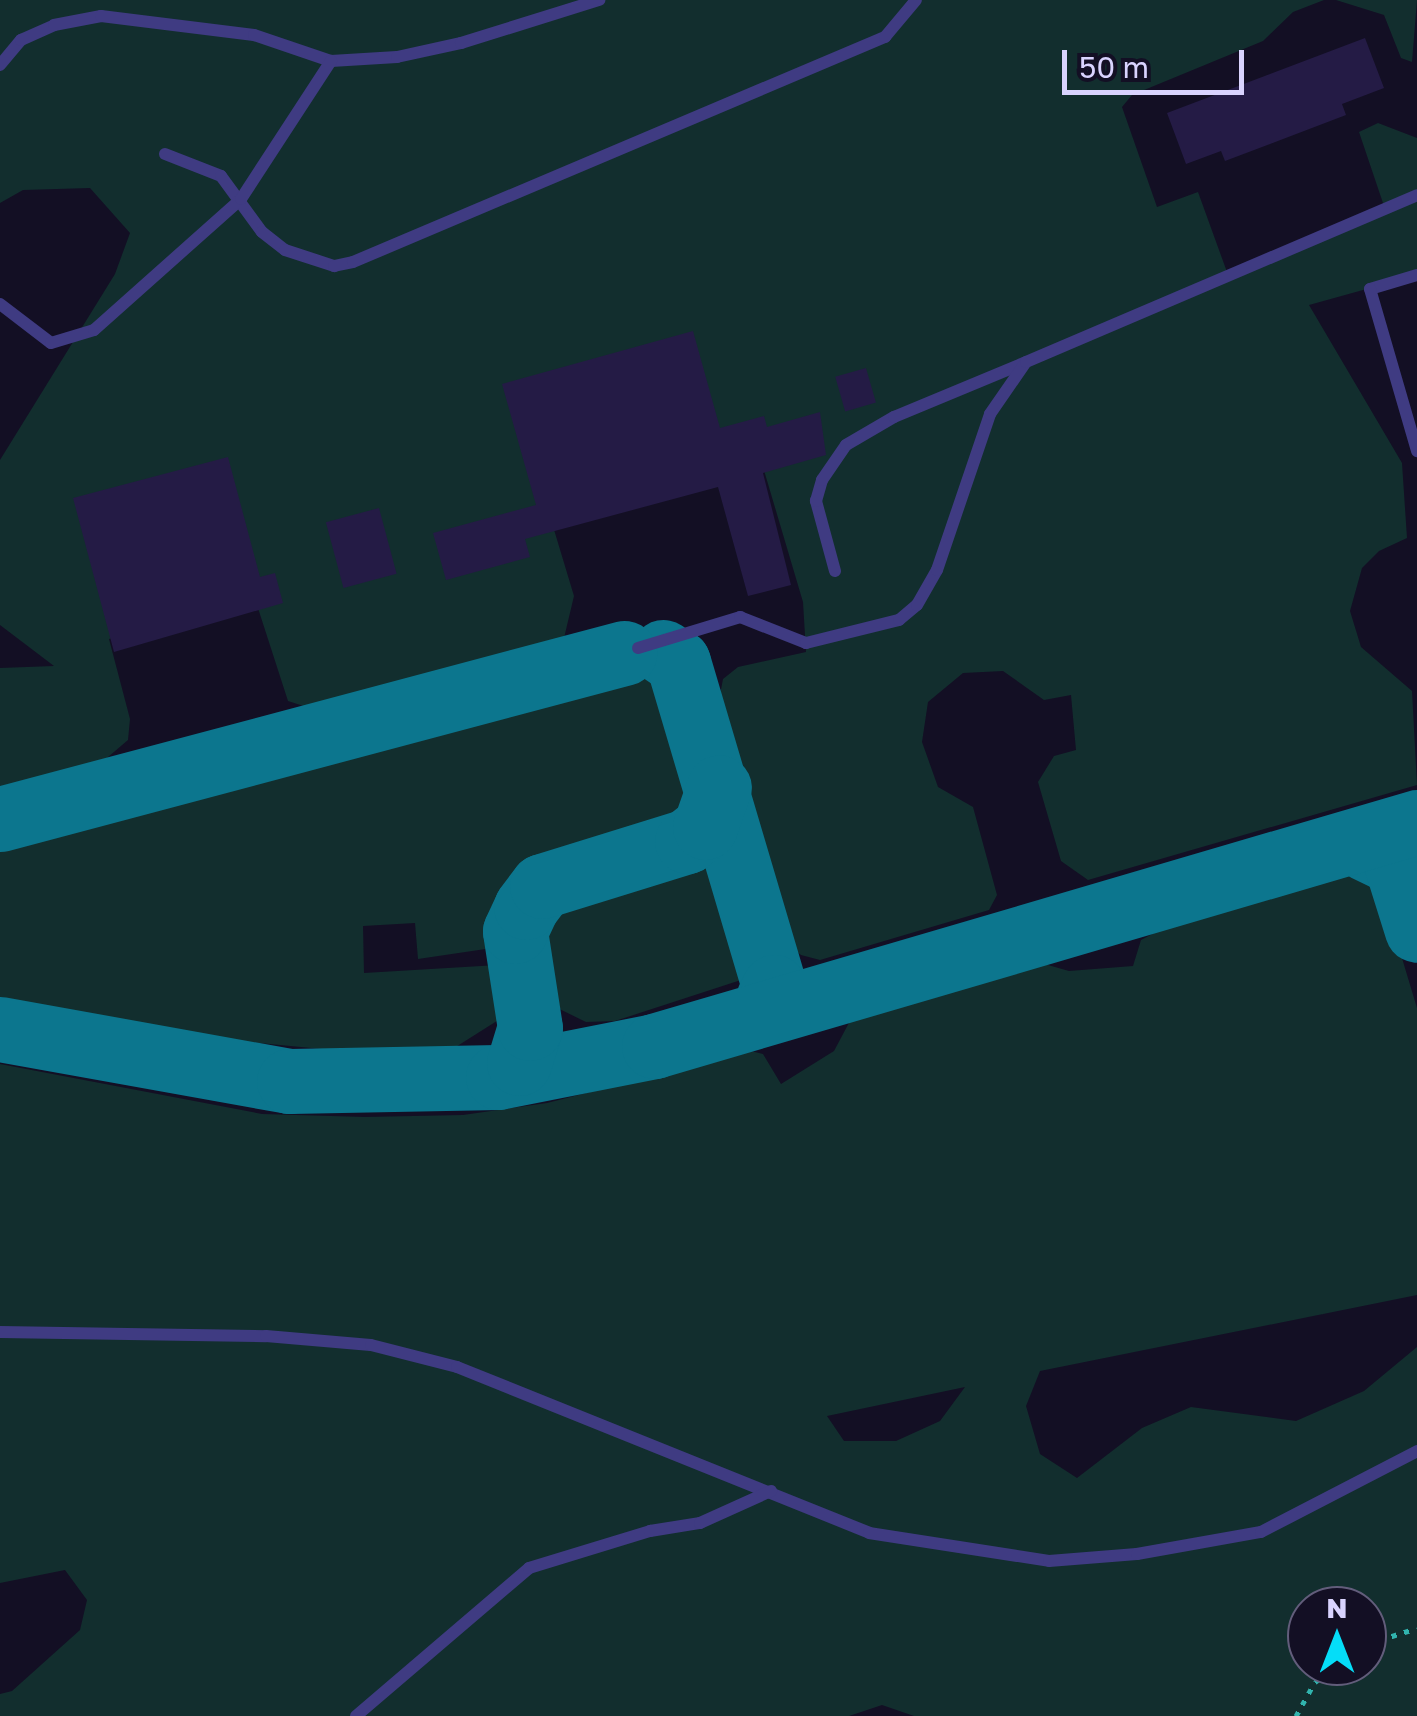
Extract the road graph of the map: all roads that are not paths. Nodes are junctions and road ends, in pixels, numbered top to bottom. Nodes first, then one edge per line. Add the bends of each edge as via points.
1 (599, 0) edge
2 (916, 0) edge
3 (331, 61) junction
4 (0, 65) edge
5 (165, 154) dead end
6 (1417, 195) edge
7 (242, 199) junction
8 (1417, 276) edge
9 (0, 304) edge
10 (1026, 362) junction
11 (1417, 451) edge
12 (836, 571) dead end
13 (638, 648) dead end
14 (0, 1332) edge
15 (1417, 1451) edge
16 (772, 1490) junction
17 (356, 1716) edge

1 - 3 lane via 461,44
2 - 7 lane via 884,37 353,262 334,266 285,250 262,232
3 - 4 lane via 254,35 101,16 21,40
3 - 7 lane
5 - 7 lane via 221,176
6 - 10 lane
7 - 9 lane via 94,330 66,344 33,335
8 - 11 lane via 1370,289
10 - 12 lane via 928,402 846,446 816,501
10 - 13 lane via 990,414 937,570 917,605 898,620 806,643 740,617
14 - 16 lane via 266,1336 370,1345 457,1366
15 - 16 lane via 1261,1532 1049,1561 868,1533
16 - 17 lane via 700,1523 650,1531 530,1568

